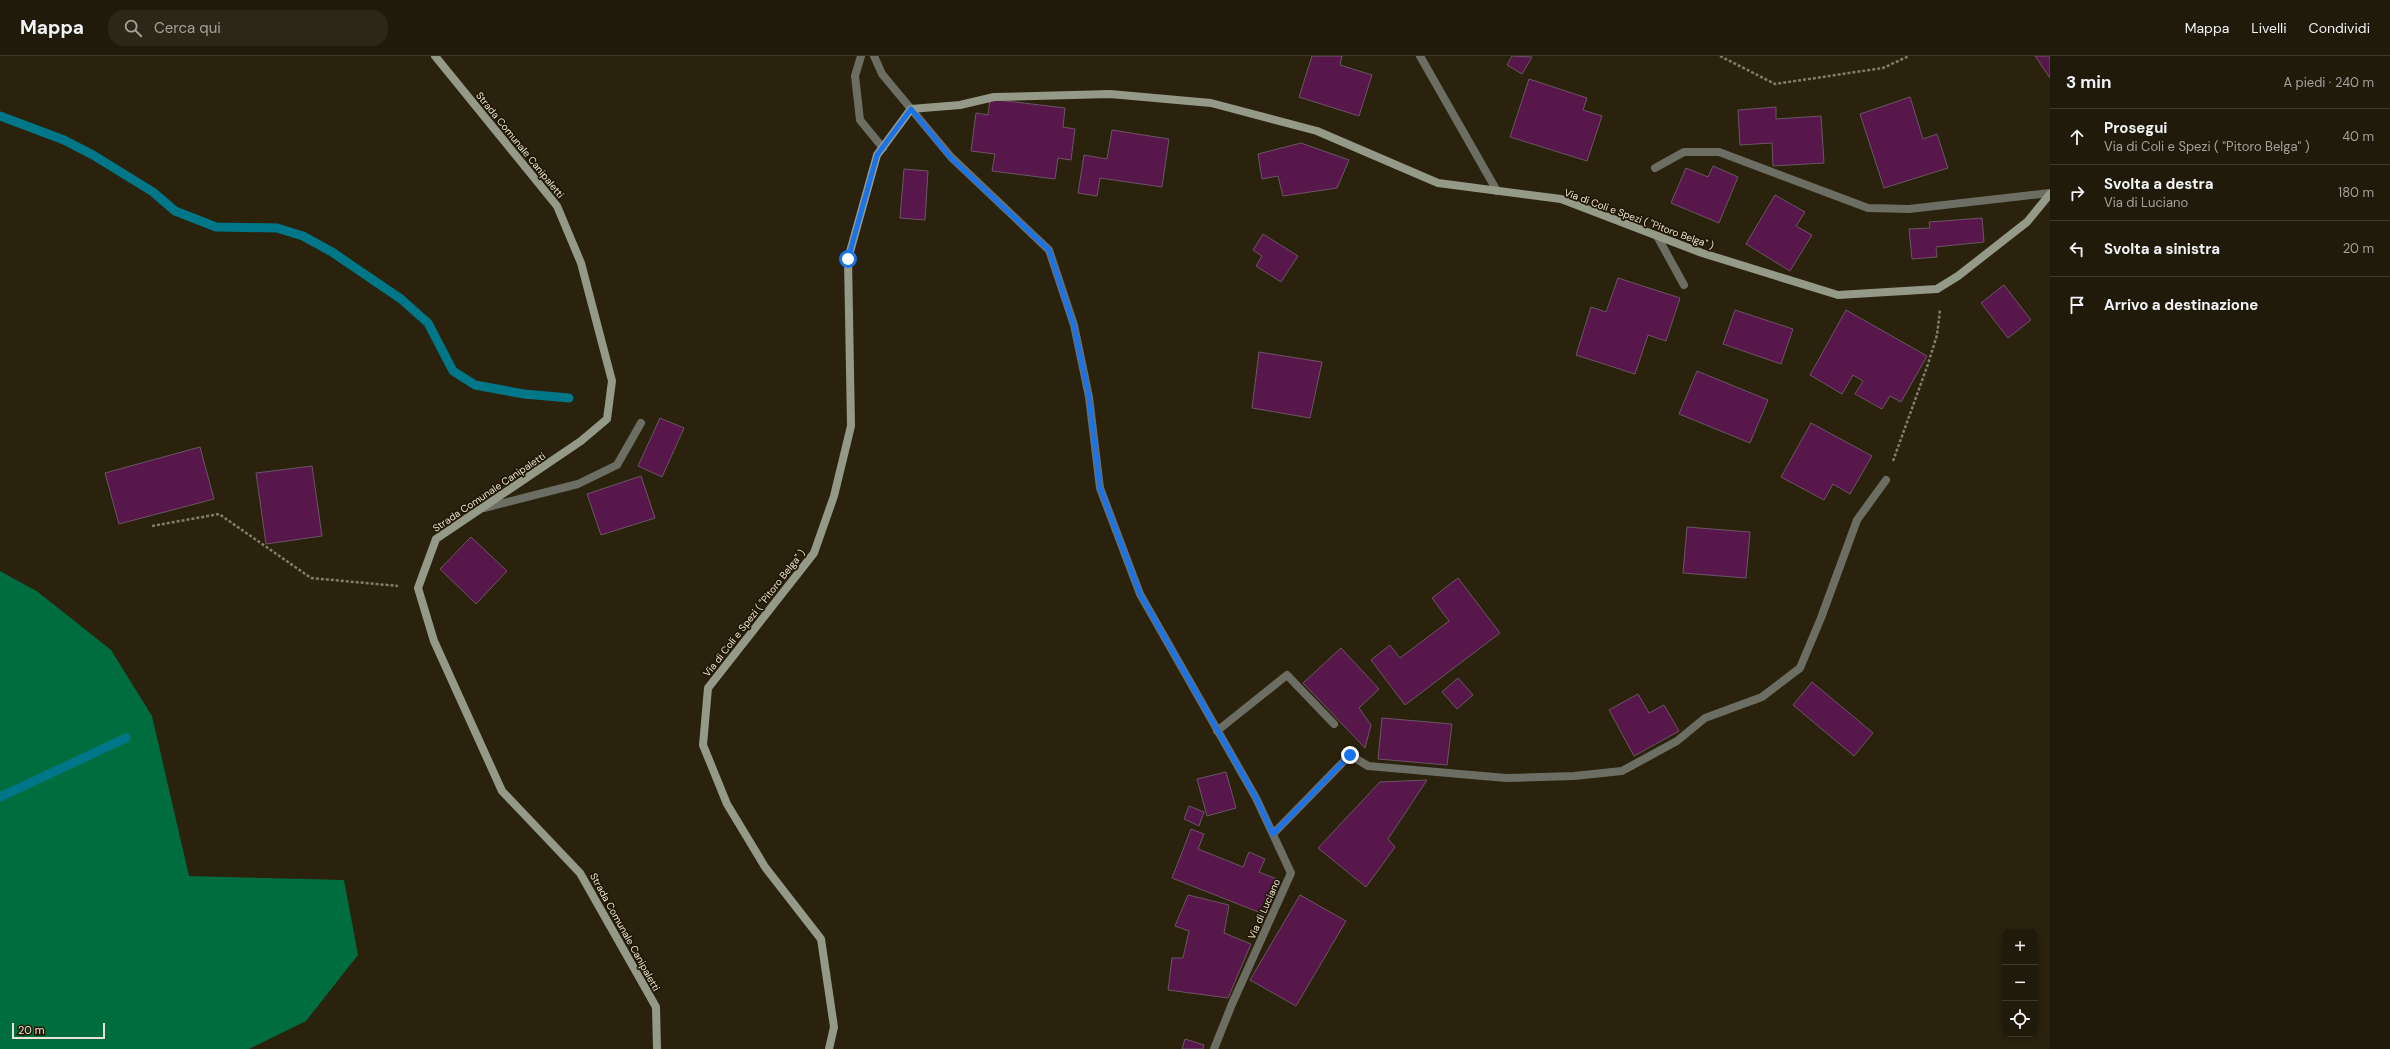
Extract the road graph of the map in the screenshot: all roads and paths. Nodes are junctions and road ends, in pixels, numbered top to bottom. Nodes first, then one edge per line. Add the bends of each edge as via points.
1 (435, 56) edge
2 (861, 56) edge
3 (874, 56) edge
4 (1420, 56) edge
5 (1720, 56) edge
6 (1909, 56) edge
7 (911, 109) junction
8 (882, 148) junction
9 (1655, 168) dead end
10 (1497, 191) junction
11 (2050, 194) edge
12 (1657, 236) junction
13 (1684, 285) dead end
14 (1942, 306) dead end
15 (641, 423) dead end
16 (1886, 480) joint
17 (484, 508) junction
18 (152, 526) dead end
19 (418, 588) junction
20 (1334, 724) dead end
21 (1217, 731) junction
22 (1273, 834) junction
23 (656, 1049) edge
24 (829, 1049) edge
25 (1214, 1049) edge

1 - 17 street, Strada Comunale Canipaletti via 557,206 581,263 612,381 607,419 581,441
2 - 8 street via 855,76 860,120
3 - 7 street, Via di Luciano via 882,74
4 - 10 street
5 - 6 path via 1775,84 1883,68
7 - 8 street, Via di Coli e Spezi ( "Pitoro Belga" )
7 - 10 street, Via di Coli e Spezi ( "Pitoro Belga" ) via 960,105 994,97 1110,94 1211,103 1317,131 1438,183
7 - 21 street, Via di Luciano via 950,157 1049,250 1074,326 1089,397 1100,488 1140,594
8 - 24 street, Via di Coli e Spezi ( "Pitoro Belga" ) via 877,155 848,259 850,426 834,496 814,553 708,688 703,745 728,804 765,867 821,939 834,1027
9 - 11 street via 1684,152 1719,152 1868,208 1909,210
10 - 12 street, Via di Coli e Spezi ( "Pitoro Belga" ) via 1561,199
11 - 12 street, Via di Coli e Spezi ( "Pitoro Belga" ) via 2027,222 1958,276 1937,289 1838,295 1702,253
12 - 13 street
14 - 16 path via 1938,312 1937,335 1928,364
15 - 17 street via 617,465 578,484
16 - 22 street via 1857,520 1800,668 1762,697 1705,718 1677,741 1622,770 1574,776 1506,778 1368,766 1350,755
17 - 19 street, Strada Comunale Canipaletti via 436,539
18 - 19 path via 219,514 311,578
19 - 23 street, Strada Comunale Canipaletti via 434,641 502,790 580,873 656,1007
20 - 21 street via 1287,675
21 - 22 street, Via di Luciano via 1256,798
22 - 25 street, Via di Luciano via 1291,873

